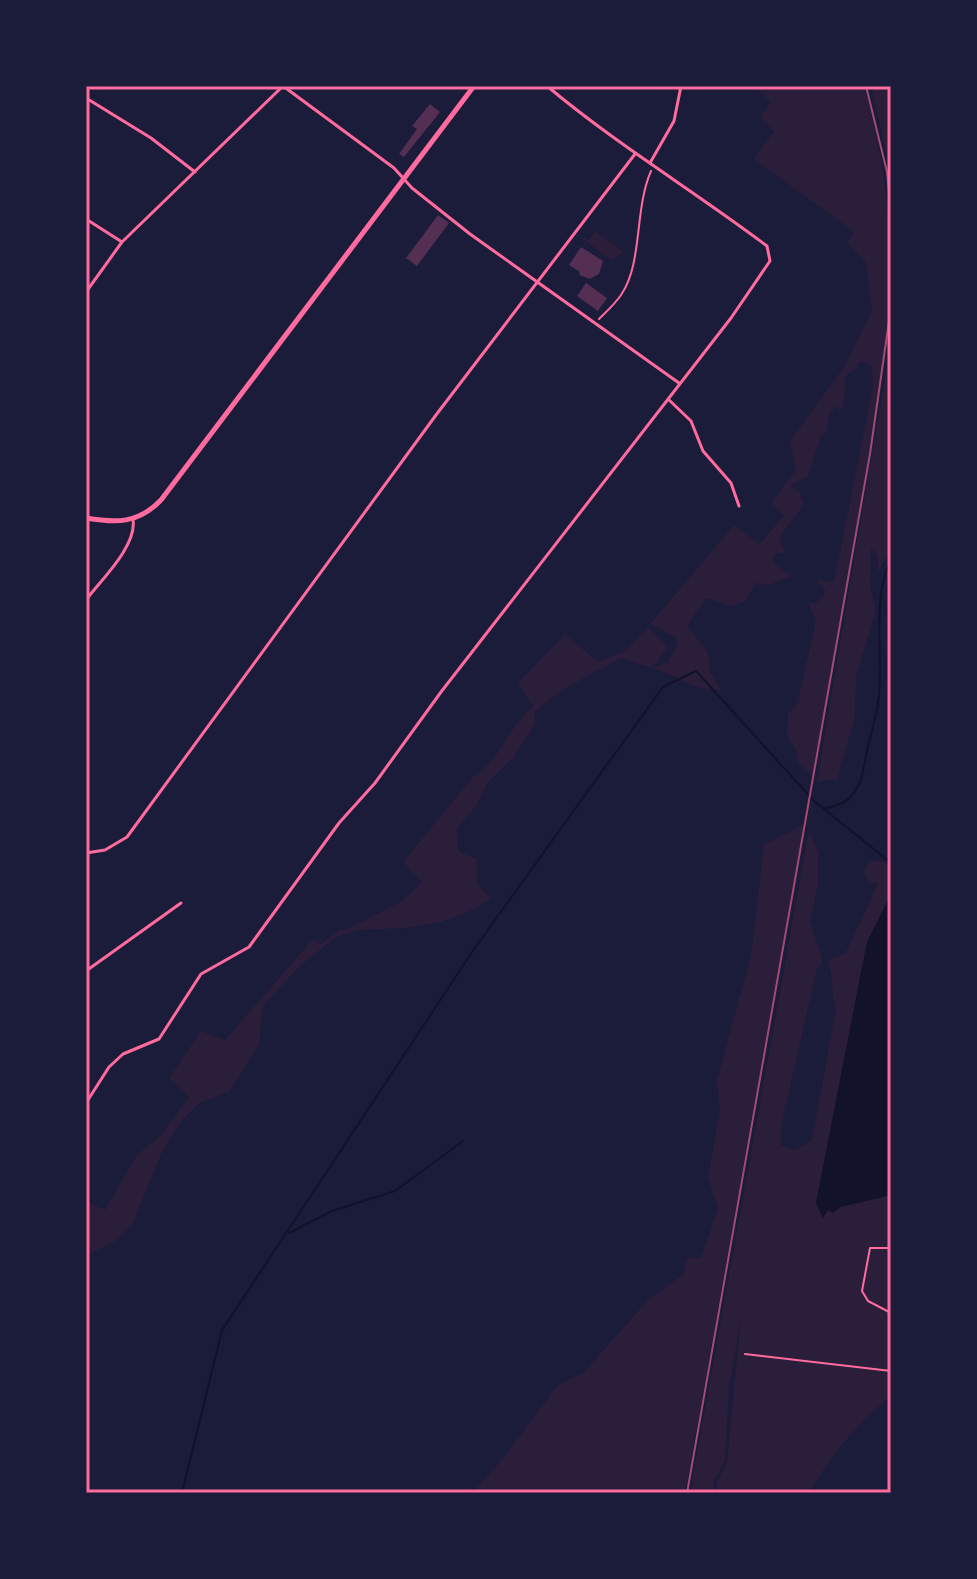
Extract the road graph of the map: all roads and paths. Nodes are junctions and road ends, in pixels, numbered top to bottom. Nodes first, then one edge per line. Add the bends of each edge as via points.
1 (283, 86) edge
2 (474, 86) edge
3 (547, 86) edge
4 (681, 86) edge
5 (86, 98) edge
6 (636, 154) junction
7 (652, 164) junction
8 (195, 172) junction
9 (404, 180) junction
10 (86, 219) edge
11 (122, 242) junction
12 (536, 282) junction
13 (86, 292) edge
14 (596, 323) junction
15 (679, 383) junction
16 (668, 399) junction
17 (739, 506) dead end
18 (86, 518) edge
19 (133, 520) junction
20 (86, 600) edge
21 (86, 853) edge
22 (181, 903) dead end
23 (86, 971) edge
24 (86, 1103) edge
25 (891, 1248) edge
26 (891, 1313) edge
27 (745, 1354) dead end
28 (891, 1371) edge

1 - 8 street
1 - 9 street
2 - 9 main road
3 - 6 street
4 - 7 street via 674,121
5 - 8 street
6 - 7 street
6 - 12 street
7 - 14 path via 629,277 622,294
7 - 15 street via 767,246 770,261
8 - 11 street
9 - 12 street
9 - 19 main road via 161,500
10 - 11 street
11 - 13 street
12 - 14 street
12 - 21 street via 127,837 105,850
14 - 15 street
15 - 16 street
16 - 17 street via 691,421 703,451 731,483
16 - 24 street via 249,947 201,974 159,1039 123,1054
18 - 19 main road
19 - 20 street via 127,543
22 - 23 street
25 - 26 lane via 870,1248 862,1291 868,1301
27 - 28 lane

